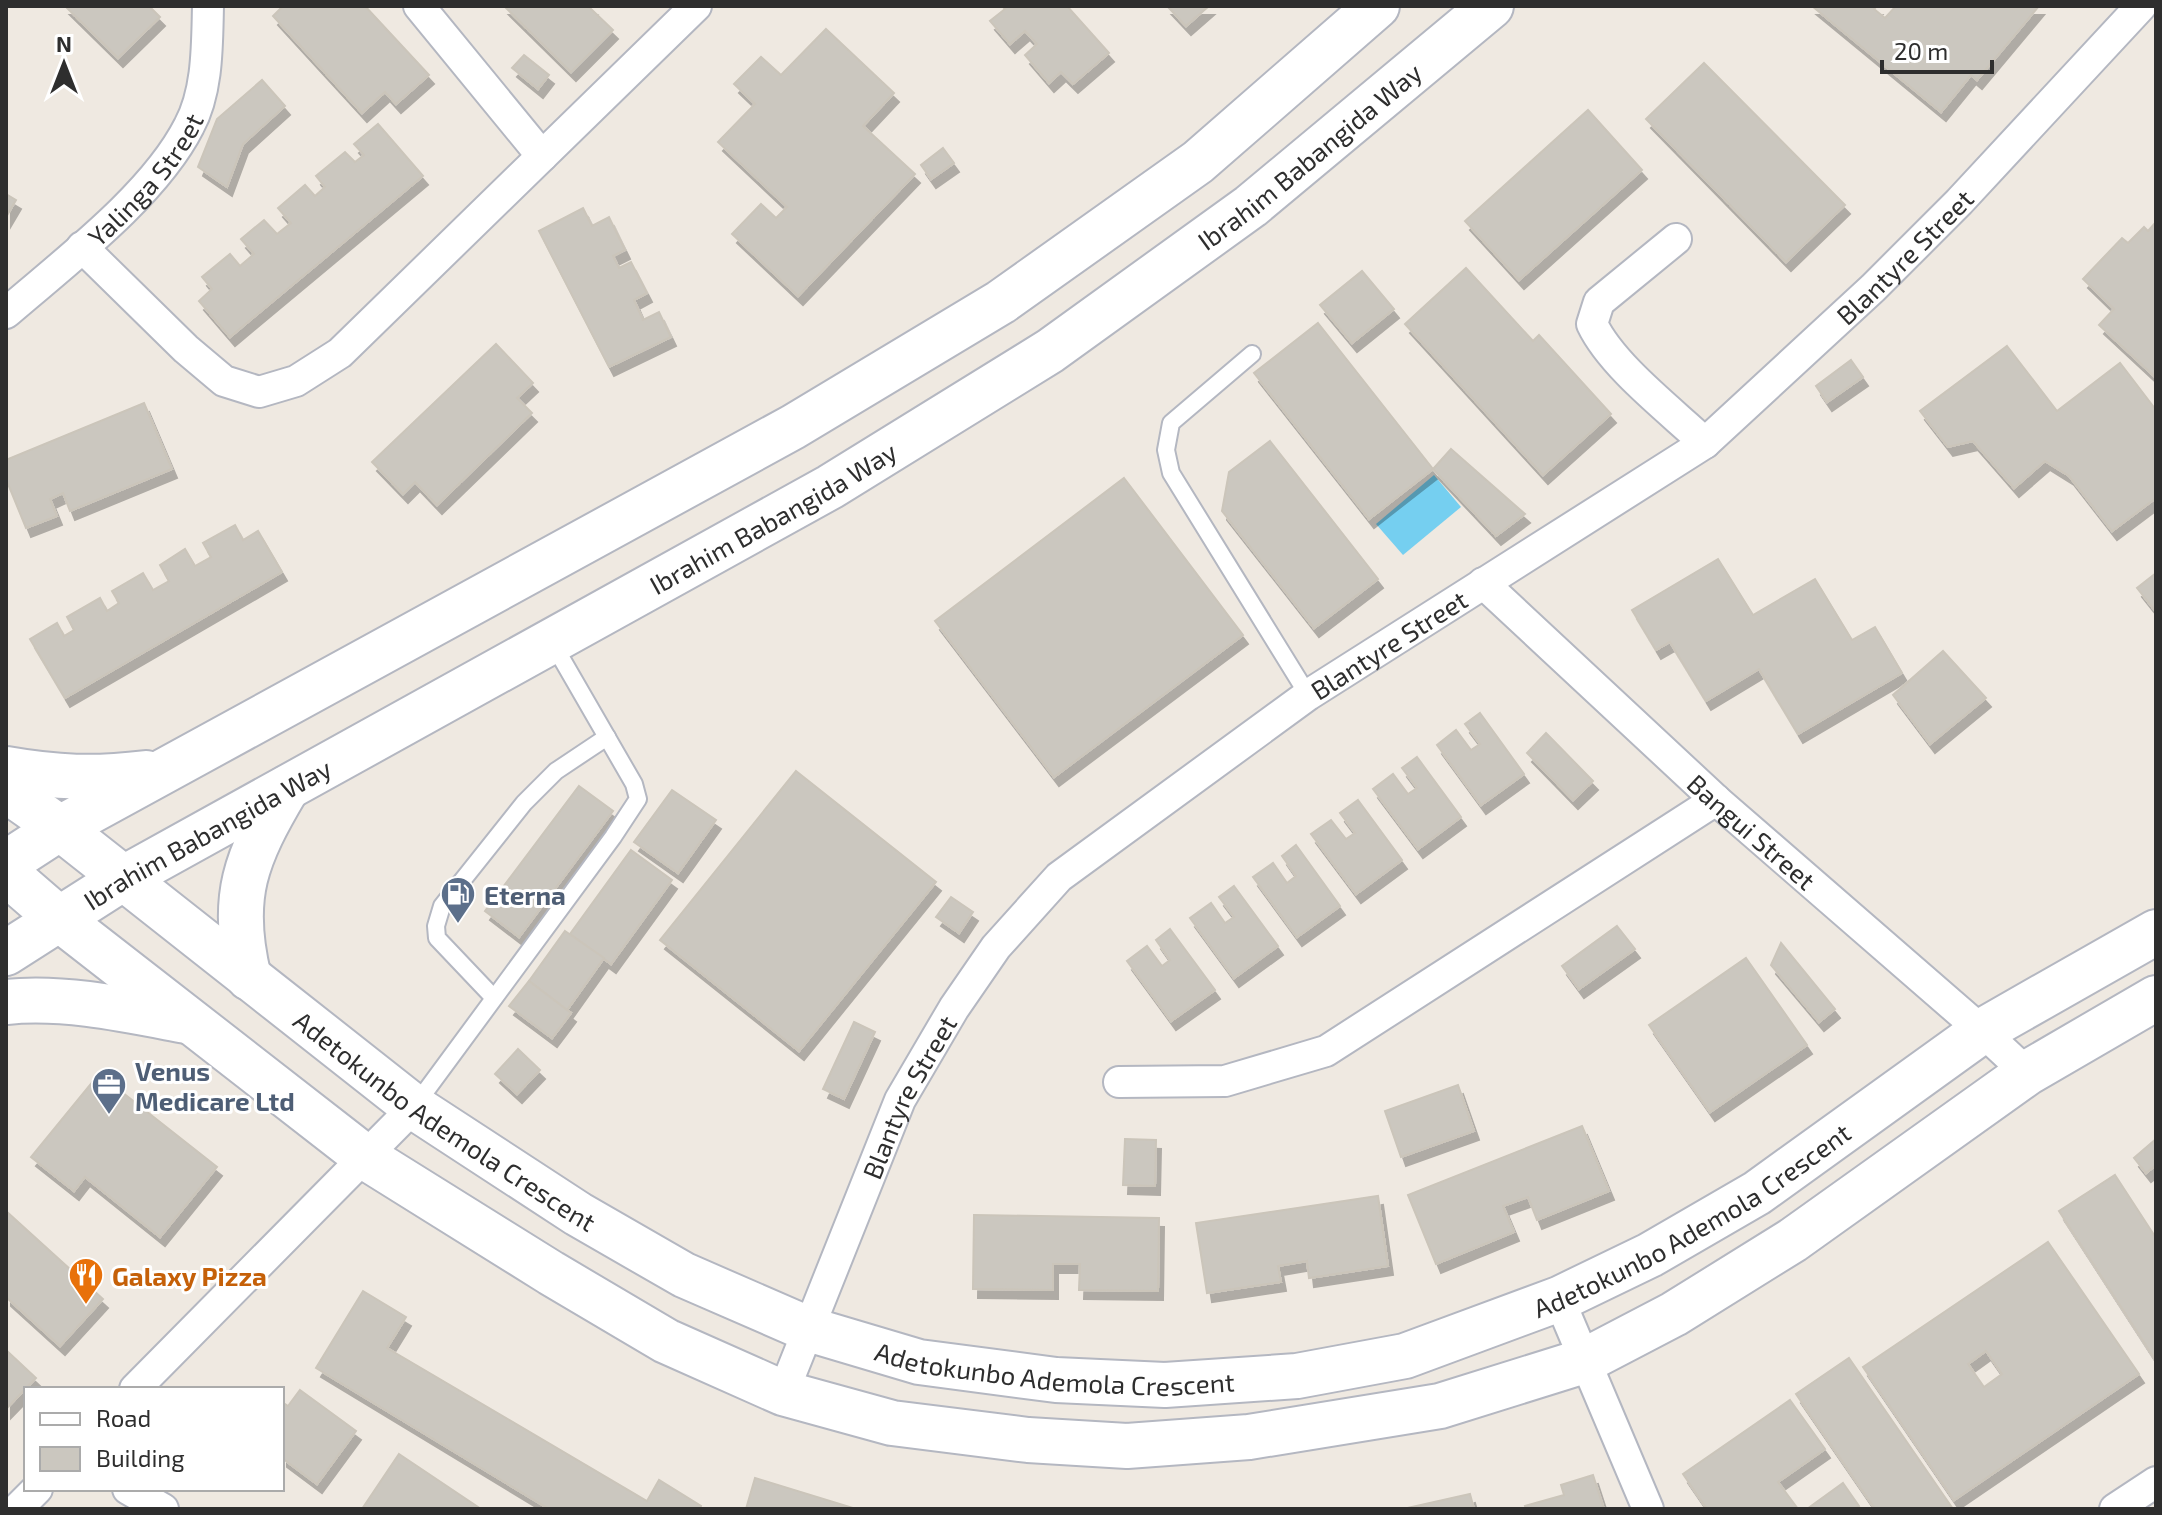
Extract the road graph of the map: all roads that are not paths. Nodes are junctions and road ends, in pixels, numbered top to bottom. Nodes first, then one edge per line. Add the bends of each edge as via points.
1 (208, 6) edge
2 (419, 6) edge
3 (696, 6) edge
4 (1377, 6) edge
5 (1491, 6) edge
6 (2141, 6) edge
7 (542, 156) junction
8 (1676, 239) dead end
9 (82, 247) junction
10 (6, 313) edge
11 (1252, 354) dead end
12 (1705, 443) junction
13 (1483, 583) junction
14 (551, 640) junction
15 (1308, 695) junction
16 (607, 737) junction
17 (6, 769) edge
18 (164, 771) junction
19 (288, 785) junction
20 (6, 790) edge
21 (1716, 800) junction
22 (60, 828) junction
23 (6, 863) edge
24 (6, 873) edge
25 (122, 879) junction
26 (58, 918) junction
27 (2156, 932) edge
28 (6, 953) edge
29 (249, 978) junction
30 (494, 998) junction
31 (2156, 998) edge
32 (6, 1002) edge
33 (191, 1022) junction
34 (1982, 1031) junction
35 (2027, 1073) junction
36 (1119, 1082) dead end
37 (414, 1107) junction
38 (365, 1157) junction
39 (1559, 1299) junction
40 (808, 1329) junction
41 (1584, 1361) junction
42 (137, 1387) edge
43 (783, 1393) junction
44 (2156, 1482) edge
45 (35, 1491) edge
46 (132, 1491) edge
47 (17, 1509) edge
48 (163, 1509) edge
49 (1648, 1509) edge
50 (2115, 1509) edge

1 - 9 street, Yalinga Street via 207,66 190,125 150,183
2 - 7 street
3 - 7 street
4 - 18 main road via 1198,162 1001,302 793,427
5 - 14 main road, Ibrahim Babangida Way via 1251,206 1050,351 830,487
6 - 12 street, Blantyre Street via 1959,202
7 - 9 street via 340,353 296,381 259,392 224,381
8 - 12 street via 1599,302 1592,324 1599,340
9 - 10 street, Yalinga Street
11 - 15 lane via 1171,423 1166,450 1171,473
12 - 13 street, Blantyre Street
13 - 15 street, Blantyre Street
13 - 21 street, Bangui Street
14 - 16 lane
14 - 19 main road, Ibrahim Babangida Way
15 - 40 street, Blantyre Street via 1059,877 996,947 900,1100
16 - 30 lane via 638,799
16 - 30 lane via 556,771 524,803 442,906 437,938
17 - 18 main road via 95,779
18 - 22 main road
19 - 25 main road, Ibrahim Babangida Way
19 - 29 main road via 258,837 244,877 240,912
20 - 22 main road, Adetokunbo Ademola Crescent
21 - 34 street, Bangui Street
21 - 36 street via 1326,1051 1225,1081
22 - 23 main road
22 - 25 main road, Adetokunbo Ademola Crescent
24 - 26 main road
25 - 26 main road, Ibrahim Babangida Way
25 - 29 main road, Adetokunbo Ademola Crescent
26 - 28 main road, Ibrahim Babangida Way
26 - 33 main road
27 - 34 main road, Adetokunbo Ademola Crescent
29 - 37 main road, Adetokunbo Ademola Crescent
30 - 37 lane
31 - 35 main road
32 - 33 main road via 107,1007
33 - 38 main road
34 - 35 street, Bangui Street
34 - 39 main road, Adetokunbo Ademola Crescent via 1757,1193 1650,1255
35 - 41 main road via 1793,1240 1674,1314
37 - 38 street
37 - 40 main road, Adetokunbo Ademola Crescent via 578,1214 684,1275
38 - 42 street
38 - 43 main road via 666,1341
39 - 40 main road, Adetokunbo Ademola Crescent via 1405,1356 1297,1376 1165,1385 1056,1380 919,1362
39 - 41 street
40 - 43 street, Blantyre Street
41 - 43 main road via 1440,1406 1249,1437 1127,1446 892,1423
41 - 49 street
44 - 50 street
45 - 47 street
46 - 48 street

